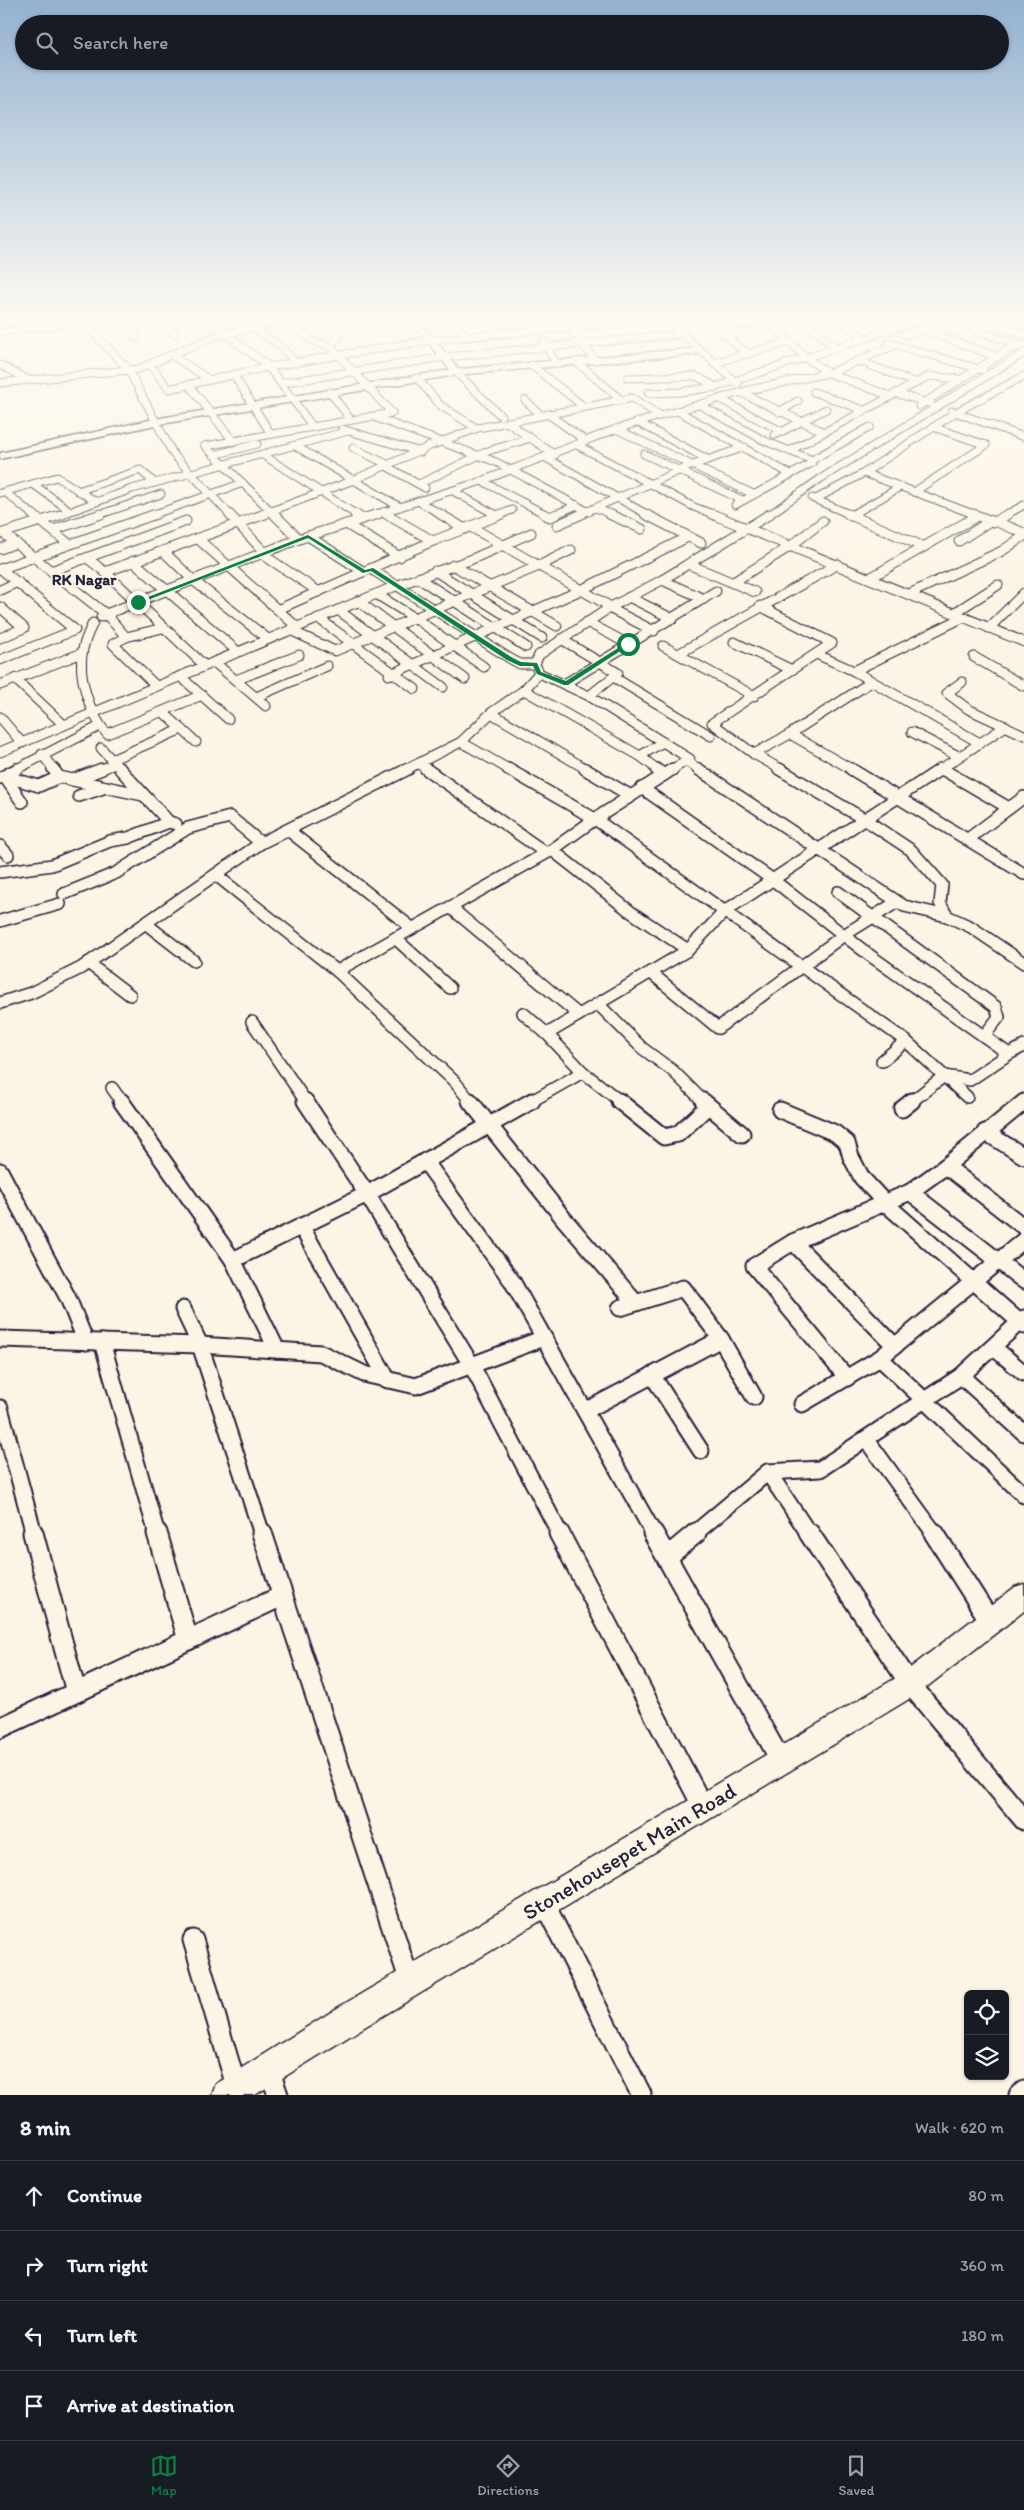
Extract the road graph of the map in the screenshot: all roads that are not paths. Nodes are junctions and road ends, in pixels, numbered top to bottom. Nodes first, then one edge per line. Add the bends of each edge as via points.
1 (151, 416) edge
2 (190, 416) edge
3 (215, 416) edge
4 (260, 416) edge
5 (305, 416) edge
6 (349, 416) edge
7 (372, 416) joint
8 (457, 416) edge
9 (501, 416) edge
10 (531, 416) edge
11 (548, 416) edge
12 (658, 416) edge
13 (693, 416) edge
14 (720, 416) edge
15 (751, 416) edge
16 (787, 416) edge
17 (813, 416) edge
18 (856, 416) edge
19 (918, 416) edge
20 (950, 416) edge
21 (966, 416) edge
22 (504, 419) junction
23 (352, 420) junction
24 (154, 422) junction
25 (637, 422) junction
26 (801, 422) junction
27 (896, 422) dead end
28 (329, 424) junction
29 (933, 426) junction
30 (313, 427) junction
31 (870, 427) dead end
32 (476, 428) junction
33 (616, 429) junction
34 (744, 429) junction
35 (348, 431) junction
36 (783, 432) junction
37 (271, 434) junction
38 (289, 436) dead end
39 (726, 436) junction
40 (831, 436) junction
41 (1024, 437) edge
42 (531, 438) junction
43 (233, 441) junction
44 (586, 441) junction
45 (766, 441) junction
46 (441, 442) junction
47 (577, 445) junction
48 (297, 447) junction
49 (745, 447) junction
50 (353, 448) dead end
51 (790, 451) junction
52 (421, 452) junction
53 (1, 454) edge
54 (555, 454) junction
55 (644, 454) dead end
56 (214, 455) junction
57 (263, 455) junction
58 (476, 456) junction
59 (546, 458) junction
60 (707, 459) junction
61 (812, 462) junction
62 (224, 465) junction
63 (388, 466) junction
64 (690, 466) junction
65 (827, 469) junction
66 (511, 470) junction
67 (678, 472) junction
68 (864, 473) junction
69 (190, 474) junction
70 (790, 474) junction
71 (809, 476) dead end
72 (353, 480) junction
73 (482, 481) junction
74 (152, 483) junction
75 (243, 483) junction
76 (33, 484) junction
77 (419, 484) junction
78 (650, 485) junction
79 (900, 487) junction
80 (799, 489) junction
81 (78, 491) junction
82 (452, 491) junction
83 (321, 492) junction
84 (914, 492) junction
85 (3, 493) edge
86 (161, 494) junction
87 (753, 494) junction
88 (209, 495) junction
89 (438, 495) junction
90 (617, 499) junction
91 (816, 499) junction
92 (742, 500) junction
93 (94, 501) junction
94 (418, 501) junction
95 (735, 504) dead end
96 (1024, 504) edge
97 (577, 505) junction
98 (400, 507) junction
99 (173, 508) junction
100 (68, 510) junction
101 (512, 510) dead end
102 (592, 510) junction
103 (272, 512) junction
104 (383, 512) junction
105 (497, 516) junction
106 (851, 516) junction
107 (978, 516) junction
108 (361, 518) junction
109 (186, 521) junction
110 (823, 521) dead end
111 (41, 522) junction
112 (993, 522) junction
113 (236, 524) junction
114 (346, 524) junction
115 (739, 525) junction
116 (557, 526) dead end
117 (468, 528) junction
118 (642, 528) dead end
119 (749, 528) junction
120 (53, 530) junction
121 (1, 531) edge
122 (531, 533) dead end
123 (1024, 535) edge
124 (308, 536) junction
125 (199, 537) junction
126 (688, 537) junction
127 (299, 539) junction
128 (433, 541) junction
129 (959, 541) dead end
130 (16, 543) junction
131 (702, 543) dead end
132 (69, 544) junction
133 (792, 545) junction
134 (501, 546) junction
135 (924, 548) junction
136 (0, 549) edge
137 (571, 550) dead end
138 (162, 551) junction
139 (263, 554) junction
140 (34, 557) junction
141 (400, 557) junction
142 (86, 558) junction
143 (133, 561) junction
144 (688, 564) junction
145 (838, 564) junction
146 (453, 565) junction
147 (539, 566) junction
148 (229, 567) junction
149 (0, 569) edge
150 (368, 570) junction
151 (51, 571) junction
152 (435, 571) junction
153 (105, 572) junction
154 (418, 578) junction
155 (870, 578) junction
156 (662, 580) junction
157 (194, 581) junction
158 (18, 582) junction
159 (732, 583) junction
160 (398, 585) junction
161 (998, 585) dead end
162 (489, 587) junction
163 (0, 590) edge
164 (581, 590) junction
165 (169, 591) junction
166 (716, 591) dead end
167 (319, 592) junction
168 (755, 592) dead end
169 (1024, 593) edge
170 (376, 594) junction
171 (471, 594) junction
172 (909, 594) junction
173 (629, 597) junction
174 (704, 600) junction
175 (138, 602) junction
176 (358, 602) junction
177 (452, 602) junction
178 (760, 606) junction
179 (0, 607) edge
180 (610, 607) junction
181 (279, 609) junction
182 (338, 610) junction
183 (432, 610) junction
184 (532, 612) junction
185 (954, 613) junction
186 (106, 614) junction
187 (964, 617) junction
188 (318, 618) junction
189 (415, 618) junction
190 (673, 619) junction
191 (512, 620) junction
192 (587, 622) junction
193 (93, 623) junction
194 (557, 626) dead end
195 (392, 627) junction
196 (163, 628) junction
197 (293, 628) junction
198 (494, 628) junction
199 (989, 628) junction
200 (75, 630) junction
201 (654, 631) junction
202 (372, 635) junction
203 (33, 636) junction
204 (126, 637) junction
205 (475, 637) junction
206 (0, 638) edge
207 (542, 638) dead end
208 (268, 639) junction
209 (562, 639) junction
210 (1023, 640) edge
211 (734, 642) dead end
212 (352, 644) junction
213 (628, 644) junction
214 (454, 646) junction
215 (664, 646) dead end
216 (526, 648) dead end
217 (238, 652) junction
218 (82, 653) junction
219 (678, 654) junction
220 (816, 654) junction
221 (300, 655) dead end
222 (433, 655) junction
223 (974, 657) dead end
224 (0, 660) edge
225 (214, 662) junction
226 (600, 663) junction
227 (414, 664) junction
228 (205, 666) junction
229 (327, 666) dead end
230 (484, 667) dead end
231 (537, 668) junction
232 (792, 670) junction
233 (854, 671) junction
234 (392, 673) junction
235 (180, 676) junction
236 (465, 678) dead end
237 (614, 678) junction
238 (15, 679) junction
239 (236, 680) junction
240 (871, 682) junction
241 (962, 682) dead end
242 (0, 684) edge
243 (566, 684) junction
244 (156, 686) junction
245 (1024, 686) edge
246 (443, 687) dead end
247 (415, 689) dead end
248 (524, 690) junction
249 (202, 695) junction
250 (589, 696) junction
251 (754, 696) junction
252 (256, 697) junction
253 (266, 706) dead end
254 (163, 712) junction
255 (91, 713) junction
256 (491, 713) junction
257 (0, 716) edge
258 (228, 719) dead end
259 (1024, 722) edge
260 (64, 725) junction
261 (98, 727) junction
262 (1008, 727) junction
263 (182, 729) junction
264 (912, 732) dead end
265 (790, 734) junction
266 (1024, 735) edge
267 (711, 736) dead end
268 (196, 742) dead end
269 (460, 742) junction
270 (663, 742) junction
271 (978, 742) junction
272 (22, 743) junction
273 (101, 748) dead end
274 (0, 752) edge
275 (42, 754) junction
276 (754, 754) junction
277 (640, 756) junction
278 (958, 756) junction
279 (686, 761) junction
280 (113, 762) junction
281 (419, 764) junction
282 (940, 768) junction
283 (664, 775) junction
284 (59, 776) junction
285 (2, 777) edge
286 (73, 780) junction
287 (106, 787) junction
288 (642, 788) junction
289 (143, 795) junction
290 (79, 796) dead end
291 (631, 796) junction
292 (900, 797) junction
293 (1024, 797) edge
294 (22, 802) dead end
295 (1009, 808) junction
296 (595, 818) junction
297 (864, 819) junction
298 (169, 822) junction
299 (188, 828) junction
300 (288, 830) junction
301 (968, 840) junction
302 (261, 843) junction
303 (0, 846) edge
304 (818, 849) junction
305 (549, 851) junction
306 (8, 855) dead end
307 (0, 872) edge
308 (1024, 874) edge
309 (216, 875) junction
310 (773, 880) junction
311 (838, 892) dead end
312 (897, 902) junction
313 (450, 907) junction
314 (725, 911) junction
315 (947, 916) junction
316 (871, 918) junction
317 (0, 921) edge
318 (145, 923) junction
319 (412, 928) junction
320 (844, 935) junction
321 (395, 938) junction
322 (688, 950) junction
323 (194, 961) dead end
324 (88, 963) junction
325 (1024, 963) edge
326 (802, 967) junction
327 (337, 971) junction
328 (650, 972) junction
329 (450, 988) dead end
330 (130, 995) dead end
331 (0, 1004) edge
332 (598, 1004) junction
333 (523, 1013) dead end
334 (579, 1015) junction
335 (252, 1022) dead end
336 (547, 1034) junction
337 (984, 1036) junction
338 (906, 1042) junction
339 (1024, 1046) edge
340 (1009, 1054) junction
341 (882, 1061) dead end
342 (583, 1072) junction
343 (944, 1076) junction
344 (112, 1088) dead end
345 (966, 1098) dead end
346 (708, 1106) junction
347 (1022, 1106) edge
348 (902, 1109) dead end
349 (780, 1110) dead end
350 (489, 1125) junction
351 (984, 1132) junction
352 (742, 1134) dead end
353 (1024, 1156) edge
354 (425, 1161) junction
355 (946, 1166) junction
356 (0, 1171) edge
357 (910, 1192) junction
358 (367, 1194) junction
359 (885, 1203) junction
360 (301, 1226) junction
361 (1024, 1227) edge
362 (1024, 1240) edge
363 (793, 1242) junction
364 (233, 1260) junction
365 (999, 1261) junction
366 (1024, 1280) edge
367 (973, 1282) junction
368 (636, 1303) junction
369 (620, 1308) dead end
370 (184, 1309) dead end
371 (1022, 1322) edge
372 (544, 1338) junction
373 (0, 1339) edge
374 (721, 1339) junction
375 (94, 1342) junction
376 (200, 1345) junction
377 (895, 1346) junction
378 (993, 1347) junction
379 (277, 1350) junction
380 (880, 1358) junction
381 (472, 1366) junction
382 (1024, 1374) edge
383 (652, 1375) junction
384 (962, 1376) junction
385 (846, 1378) junction
386 (388, 1380) junction
387 (754, 1397) dead end
388 (925, 1401) junction
389 (802, 1404) dead end
390 (0, 1408) edge
391 (585, 1411) junction
392 (1024, 1433) edge
393 (866, 1439) junction
394 (701, 1451) dead end
395 (768, 1472) junction
396 (1024, 1495) edge
397 (667, 1557) junction
398 (282, 1596) junction
399 (1021, 1605) edge
400 (990, 1621) junction
401 (188, 1640) junction
402 (910, 1684) junction
403 (76, 1692) junction
404 (0, 1728) edge
405 (781, 1761) junction
406 (703, 1807) junction
407 (1024, 1820) edge
408 (544, 1903) junction
409 (193, 1940) dead end
410 (410, 1982) junction
411 (269, 2069) junction
412 (1024, 2091) edge
413 (232, 2092) edge
414 (640, 2094) edge
415 (278, 2095) edge
416 (1019, 2095) edge

1 - 24 street
2 - 24 street
3 - 43 street
4 - 37 street
5 - 30 street
6 - 23 street
7 - 23 street
7 - 46 street
8 - 32 street
9 - 22 street
10 - 22 street
11 - 44 street
12 - 25 street
13 - 39 street
14 - 34 street
15 - 36 street
16 - 26 street
17 - 26 street
18 - 40 street
19 - 65 street
20 - 29 street
21 - 41 street
22 - 32 street
22 - 42 street
23 - 28 street
24 - 53 street
24 - 69 street via 173,454
25 - 33 street
25 - 60 street
26 - 36 street
26 - 40 street
27 - 65 street
28 - 30 street
28 - 35 street
29 - 68 street
29 - 84 street via 986,445
30 - 37 street
31 - 40 street
32 - 46 street
33 - 44 street
33 - 64 street
34 - 39 street
34 - 45 street
35 - 48 street
35 - 52 street
36 - 45 street
37 - 43 street
38 - 56 street
39 - 49 street
40 - 51 street
40 - 61 street
42 - 54 street
42 - 58 street
43 - 56 street via 205,446
44 - 47 street
45 - 51 street
46 - 52 street
46 - 58 street
47 - 54 street
47 - 78 street
48 - 57 street
48 - 72 street
49 - 60 street
49 - 70 street
50 - 63 street
51 - 61 street
52 - 63 street
54 - 59 street
55 - 67 street
56 - 62 street
57 - 62 street
57 - 83 street
58 - 66 street
58 - 77 street
59 - 66 street
59 - 90 street
60 - 64 street
61 - 65 street
61 - 70 street
62 - 69 street
62 - 75 street
63 - 72 street
63 - 77 street
64 - 67 street
64 - 87 street
65 - 71 street
65 - 80 street
66 - 73 street
66 - 97 street
67 - 78 street
67 - 92 street
68 - 79 street
68 - 91 street
69 - 74 street
69 - 88 street
70 - 87 street
72 - 83 street
72 - 98 street
73 - 82 street
73 - 97 street via 550,516
74 - 81 street via 140,470
74 - 86 street
74 - 93 street
75 - 88 street
75 - 103 street
76 - 81 street via 57,477
76 - 85 street
76 - 100 street
77 - 89 street
78 - 90 street
78 - 115 street
79 - 84 street
79 - 106 street
80 - 91 street
80 - 115 street
80 - 119 street
81 - 93 street
82 - 89 street
82 - 105 street
83 - 103 street
83 - 108 street
84 - 107 street
85 - 111 street
86 - 99 street
86 - 120 street
87 - 92 street
88 - 99 street
88 - 113 street
89 - 94 street
90 - 102 street
90 - 126 street
91 - 106 street
92 - 95 street
93 - 100 street
94 - 98 street
94 - 117 street
96 - 112 street
97 - 102 street
98 - 104 street
99 - 109 street
99 - 132 street
100 - 111 street
101 - 105 street
102 - 116 street
102 - 118 street
103 - 113 street
103 - 127 street
104 - 108 street
104 - 128 street
105 - 117 street
106 - 135 street
107 - 112 street
107 - 135 street
108 - 114 street
109 - 125 street
109 - 142 street
110 - 133 street
111 - 120 street
111 - 121 street
112 - 123 street
112 - 129 street
113 - 125 street
113 - 139 street
114 - 124 street
114 - 141 street
115 - 119 street
117 - 128 street
117 - 134 street
119 - 133 street
119 - 144 street
120 - 132 street
121 - 130 street
122 - 134 street
123 - 172 street via 1002,551
124 - 127 street
124 - 150 street
125 - 138 street
125 - 148 street
126 - 131 street
126 - 164 street
127 - 139 street
128 - 141 street
130 - 136 street
130 - 140 street
132 - 140 street
133 - 145 street
133 - 159 street
134 - 146 street
134 - 147 street
135 - 155 street
137 - 147 street
138 - 143 street
138 - 157 street
139 - 148 street
139 - 167 street
140 - 149 street
140 - 151 street
141 - 150 street
142 - 151 street
142 - 153 street
143 - 153 street
143 - 165 street
144 - 156 street
144 - 159 street
145 - 155 street
145 - 178 street via 774,602
146 - 152 street
146 - 162 street
147 - 162 street
147 - 164 street
148 - 157 street
148 - 181 street
149 - 158 street
150 - 160 street
150 - 167 street
151 - 186 street
152 - 154 street
152 - 171 street
153 - 175 street
154 - 160 street
154 - 177 street
155 - 172 street
156 - 173 street
156 - 174 street
157 - 165 street
157 - 208 street
158 - 163 street
158 - 200 street
159 - 168 street
160 - 170 street
160 - 183 street
161 - 185 street
162 - 171 street
162 - 184 street
164 - 180 street
164 - 184 street
165 - 175 street
165 - 217 street
166 - 174 street
167 - 181 street
169 - 199 street
170 - 176 street
170 - 189 street
171 - 177 street
171 - 191 street
172 - 185 street
173 - 180 street
173 - 190 street
174 - 190 street
175 - 186 street
175 - 196 street
176 - 182 street
176 - 195 street
177 - 183 street
177 - 198 street
178 - 219 street
178 - 220 street via 832,644
179 - 203 street
180 - 192 street
180 - 201 street
181 - 197 street
182 - 188 street
182 - 202 street
183 - 189 street
183 - 205 street
184 - 191 street
184 - 194 street
185 - 187 street
186 - 193 street
186 - 204 street
187 - 199 street
187 - 233 street
188 - 197 street
188 - 212 street
189 - 195 street
189 - 214 street
190 - 201 street
191 - 198 street
191 - 207 street
192 - 209 street
192 - 213 street
193 - 200 street
193 - 218 street
195 - 202 street
195 - 222 street
196 - 204 street
196 - 228 street
197 - 208 street
197 - 212 street via 335,651
198 - 205 street
198 - 216 street
199 - 210 street
200 - 203 street
201 - 213 street
202 - 212 street
202 - 227 street
203 - 206 street
203 - 224 street
204 - 244 street via 113,644
205 - 214 street
205 - 231 street via 520,664
208 - 217 street
209 - 226 street
209 - 231 street via 539,654
211 - 232 street
212 - 234 street
213 - 226 street
214 - 222 street
214 - 230 street
215 - 219 street
217 - 225 street
218 - 238 street
218 - 255 street
219 - 251 street
220 - 232 street
220 - 233 street
221 - 239 street
222 - 227 street
222 - 236 street
223 - 245 street
225 - 228 street
225 - 239 street
226 - 237 street via 618,673
226 - 243 street
227 - 234 street
227 - 246 street
228 - 235 street
229 - 252 street
231 - 243 street
231 - 248 street
232 - 251 street
233 - 240 street
234 - 247 street
235 - 244 street
235 - 249 street
237 - 250 street
237 - 267 street
238 - 242 street
238 - 260 street
239 - 252 street
240 - 265 street
240 - 271 street
241 - 262 street via 947,693 968,709
243 - 250 street
244 - 255 street
248 - 256 street
248 - 277 street
249 - 254 street
249 - 258 street
250 - 270 street
251 - 276 street via 712,723
252 - 253 street
254 - 261 street via 106,734
254 - 263 street
255 - 260 street
255 - 261 street
256 - 269 street
256 - 291 street
257 - 272 street
259 - 262 street
260 - 272 street
261 - 275 street
262 - 266 street
262 - 271 street
263 - 268 street
263 - 280 street
264 - 278 street
265 - 276 street
265 - 292 street
269 - 281 street
269 - 296 street
270 - 277 street
270 - 279 street via 690,759
271 - 278 street
272 - 274 street
273 - 280 street
275 - 284 street
275 - 285 street
276 - 297 street
277 - 283 street
278 - 282 street
279 - 283 street
279 - 304 street
280 - 286 street
280 - 289 street
281 - 300 street
281 - 305 street
282 - 292 street
282 - 295 street
283 - 288 street
284 - 285 street via 38,786
284 - 286 street
285 - 294 street
286 - 287 street
287 - 289 street
287 - 290 street
288 - 291 street
288 - 310 street
289 - 298 street
291 - 296 street
292 - 297 street
292 - 301 street
293 - 295 street
295 - 301 street
296 - 305 street
296 - 314 street
297 - 304 street
297 - 315 street via 911,850 942,885 940,902
298 - 299 street
298 - 307 street via 128,838 110,841 52,865
299 - 302 street via 230,818
299 - 317 street via 116,873 62,899
300 - 302 street
300 - 319 street
301 - 308 street
302 - 309 street
303 - 306 street
304 - 310 street
304 - 312 street
305 - 313 street
305 - 322 street
309 - 318 street
309 - 327 street
310 - 314 street
310 - 320 street
311 - 316 street
312 - 315 street
312 - 316 street
313 - 319 street
313 - 334 street
314 - 322 street
314 - 326 street
315 - 325 street via 971,927
316 - 320 street
316 - 337 street via 996,1008 999,1017
318 - 323 street
318 - 324 street
319 - 321 street
320 - 326 street
320 - 337 street
321 - 327 street
321 - 329 street
322 - 328 street
324 - 330 street
324 - 331 street via 31,993
326 - 328 street via 718,1028
326 - 338 street
327 - 350 street via 455,1082
328 - 332 street
332 - 334 street
332 - 346 street
333 - 336 street
334 - 336 street
335 - 358 street
336 - 342 street
337 - 340 street
338 - 341 street
338 - 343 street
339 - 340 street
340 - 343 street via 970,1080
342 - 346 street via 664,1137 678,1134
342 - 350 street
343 - 345 street
343 - 348 street
344 - 364 street
346 - 352 street
347 - 351 street
349 - 359 street via 834,1133 847,1143 862,1178
350 - 354 street
350 - 368 street
351 - 353 street
351 - 355 street
354 - 358 street
354 - 372 street via 512,1281
355 - 357 street
355 - 361 street
356 - 375 street
357 - 359 street
357 - 365 street
358 - 360 street
358 - 381 street
359 - 363 street
359 - 367 street
360 - 364 street
360 - 386 street
362 - 365 street
363 - 377 street
363 - 385 street via 754,1266
364 - 379 street
365 - 366 street
365 - 367 street
367 - 371 street
367 - 377 street
368 - 369 street
368 - 374 street via 683,1288
370 - 376 street
371 - 378 street
372 - 381 street
372 - 391 street
373 - 375 street
374 - 383 street
374 - 387 street
375 - 376 street
375 - 401 street
376 - 379 street
376 - 398 street
377 - 380 street
378 - 382 street
378 - 384 street
379 - 386 street via 321,1353 364,1374
380 - 385 street
380 - 388 street
381 - 386 street via 416,1386
381 - 406 street
383 - 391 street
383 - 394 street
384 - 388 street
384 - 392 street
385 - 389 street
388 - 393 street
388 - 396 street
390 - 403 street
391 - 397 street
393 - 395 street via 820,1469
393 - 400 street via 929,1525
395 - 397 street
395 - 402 street
397 - 405 street
398 - 401 street
398 - 410 street
399 - 400 street, Stonehousepet Main Road
400 - 402 street, Stonehousepet Main Road
401 - 403 street
402 - 405 street, Stonehousepet Main Road
402 - 407 street
403 - 404 street
405 - 406 street, Stonehousepet Main Road
406 - 408 street, Stonehousepet Main Road
408 - 410 street, Stonehousepet Main Road
408 - 414 street
409 - 413 street
410 - 411 street, Stonehousepet Main Road
411 - 413 street, Stonehousepet Main Road
411 - 415 street
412 - 416 street

